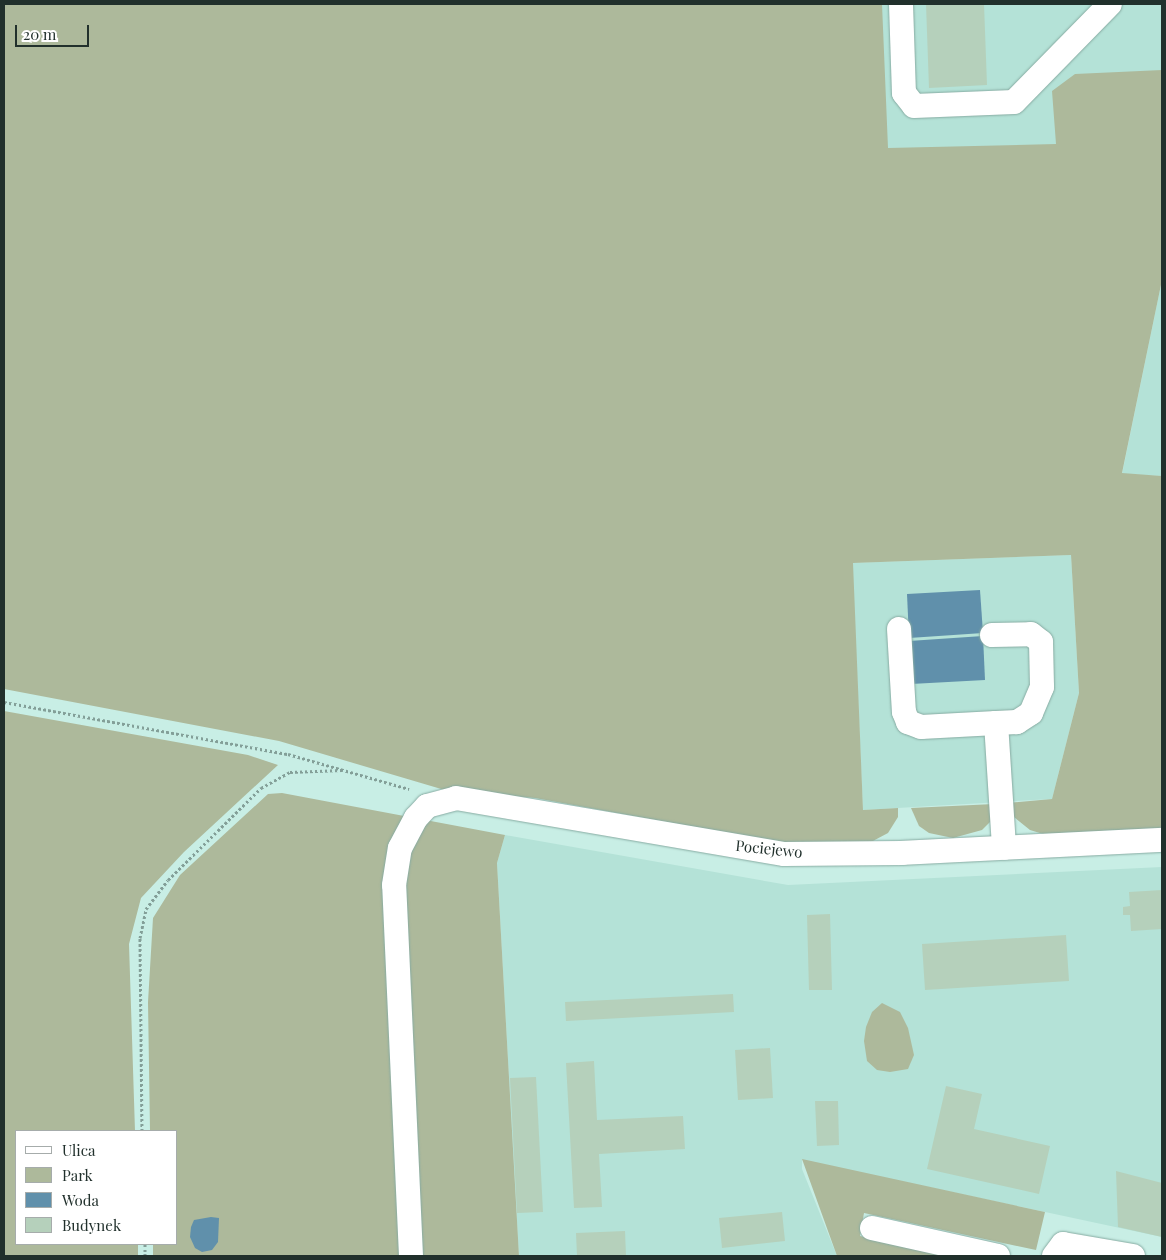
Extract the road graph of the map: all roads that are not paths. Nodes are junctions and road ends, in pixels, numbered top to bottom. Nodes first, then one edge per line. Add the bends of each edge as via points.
1 (901, 4) edge
2 (1110, 4) edge
3 (899, 629) dead end
4 (992, 635) dead end
5 (996, 723) junction
6 (1162, 840) edge
7 (1004, 848) junction
8 (872, 1228) dead end
9 (411, 1256) edge
10 (998, 1256) edge
11 (1054, 1256) edge
12 (1133, 1256) edge

1 - 2 street via 904,94 914,106 1014,102
3 - 5 street via 904,712 908,722 921,727
4 - 5 street via 1031,634 1041,642 1042,688 1031,713 1017,722
5 - 7 street
6 - 7 street, Pociejewo
7 - 9 street, Pociejewo via 784,854 456,798 427,806 416,818 400,848 394,885
8 - 10 street
11 - 12 street via 1063,1244

